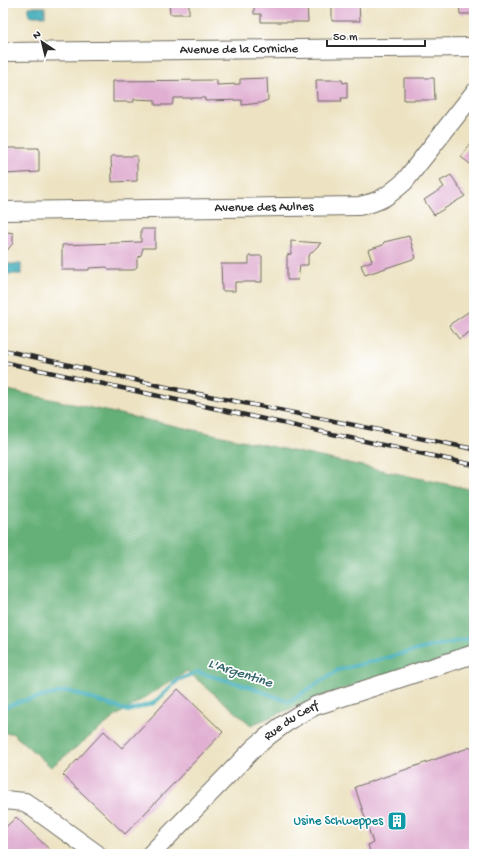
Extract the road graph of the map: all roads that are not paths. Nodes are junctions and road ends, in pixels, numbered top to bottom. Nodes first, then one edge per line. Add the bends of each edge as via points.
1 (474, 47) edge
2 (3, 52) edge
3 (474, 93) edge
4 (3, 212) edge
5 (474, 654) edge
6 (3, 800) edge
7 (97, 854) edge
8 (150, 854) edge

1 - 2 street, Avenue de la Corniche
3 - 4 street, Avenue des Aulnes via 404,182 377,203 359,206
5 - 8 street, Rue du Cerf via 315,706 295,716 271,732 254,748
6 - 7 street via 25,802

